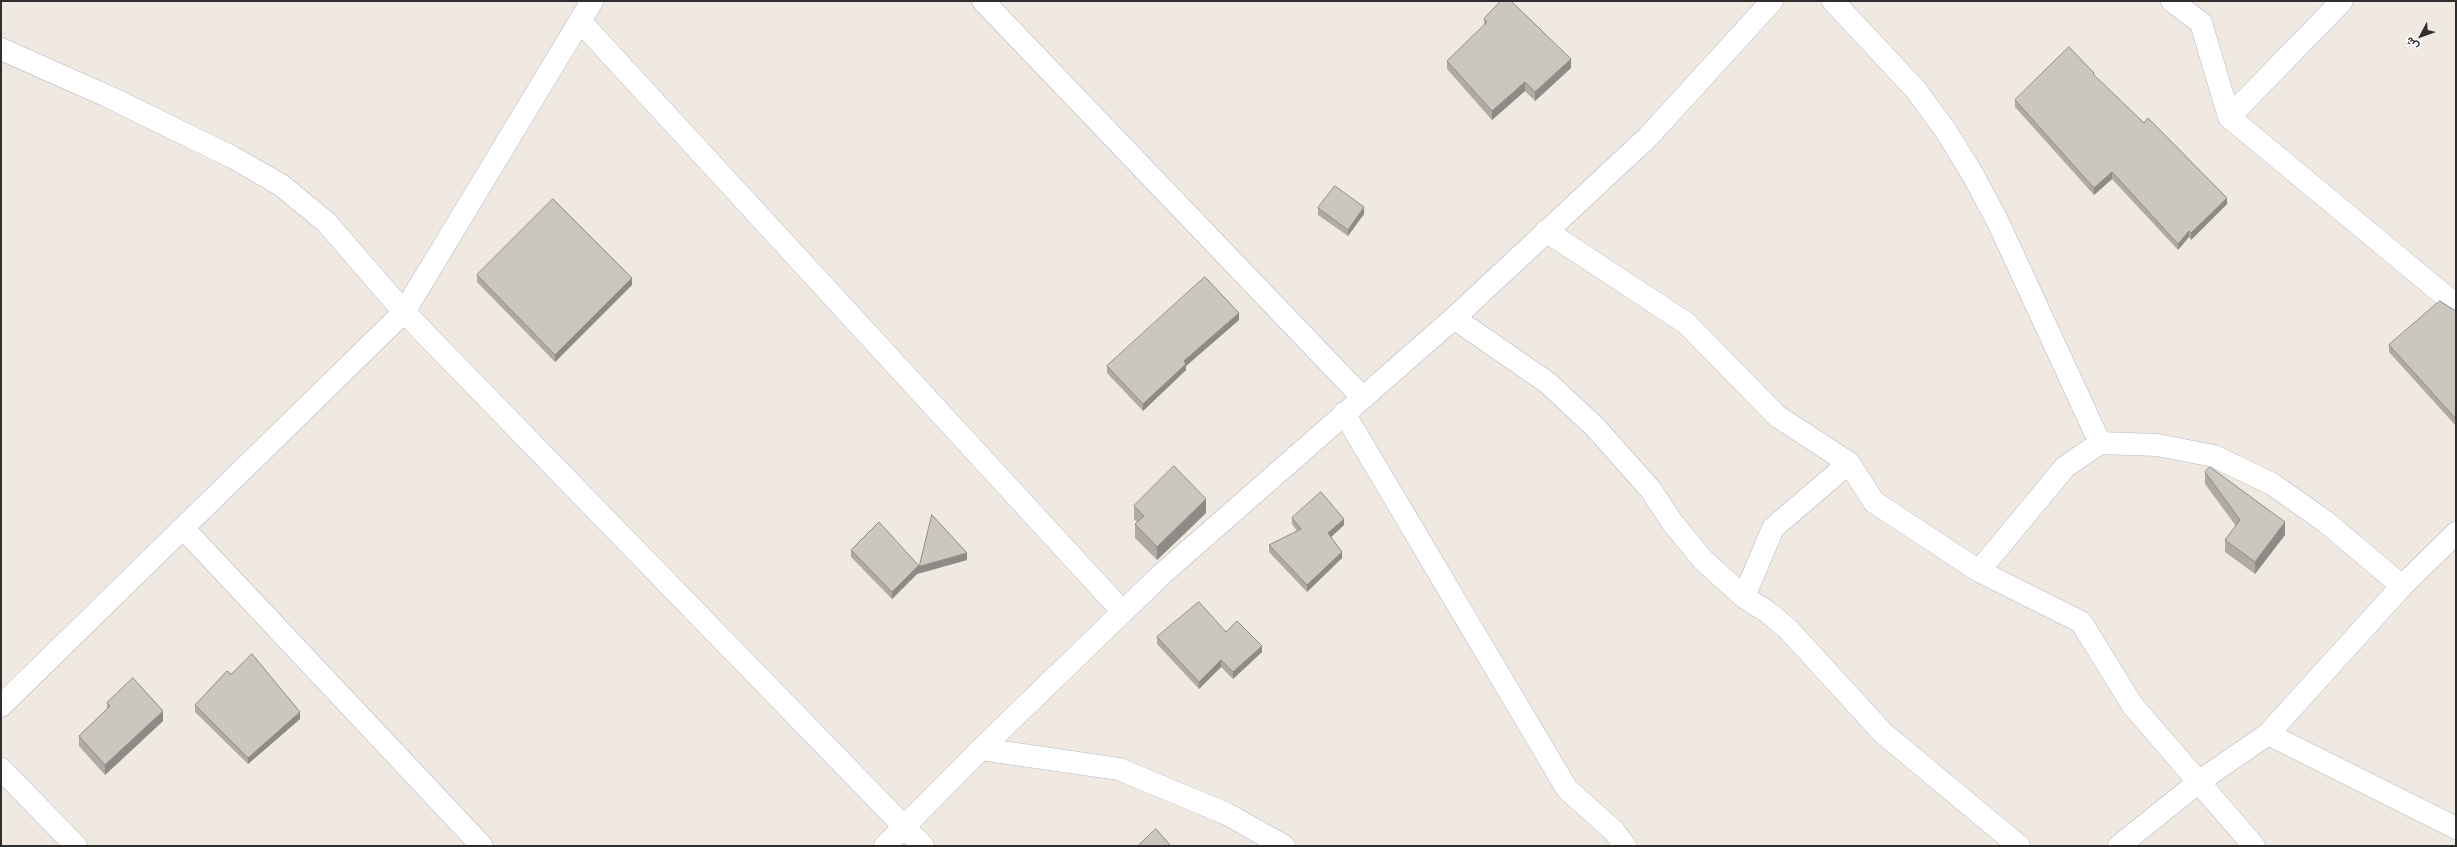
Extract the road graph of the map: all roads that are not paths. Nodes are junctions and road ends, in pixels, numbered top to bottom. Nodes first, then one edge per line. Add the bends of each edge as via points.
1 (592, 1) edge
2 (983, 1) edge
3 (1772, 1) edge
4 (1833, 1) edge
5 (2172, 1) edge
6 (2342, 1) edge
7 (580, 21) junction
8 (1, 49) edge
9 (2229, 117) junction
10 (1546, 232) junction
11 (2456, 305) edge
12 (404, 312) junction
13 (1454, 318) junction
14 (1363, 398) junction
15 (1344, 413) junction
16 (2100, 443) junction
17 (1849, 463) junction
18 (183, 528) junction
19 (2456, 533) edge
20 (1978, 571) junction
21 (2402, 586) junction
22 (1744, 597) junction
23 (1123, 612) junction
24 (1, 706) edge
25 (2268, 734) junction
26 (981, 749) junction
27 (1, 770) edge
28 (2200, 781) junction
29 (904, 827) junction
30 (2456, 828) edge
31 (76, 846) edge
32 (482, 846) edge
33 (885, 846) edge
34 (923, 846) edge
35 (1284, 846) edge
36 (1625, 846) edge
37 (2019, 846) edge
38 (2119, 846) edge
39 (2254, 846) edge

1 - 7 street
2 - 14 street
3 - 10 street via 1648,137
4 - 16 street via 1916,90 1946,131 1973,175 1997,220
5 - 9 street via 2201,23
6 - 9 street
7 - 12 street
7 - 23 street
8 - 12 street via 107,96 232,157 281,185 326,222
9 - 11 street
10 - 13 street
10 - 17 street via 1686,323 1777,416
12 - 18 street
12 - 29 street
13 - 14 street
13 - 22 street via 1548,383 1595,427 1651,490 1672,522 1703,560
14 - 15 street
15 - 23 street via 1162,574
15 - 36 street via 1567,789 1614,831
16 - 20 street via 2065,467
16 - 21 street via 2157,445 2214,456 2272,484 2326,522
17 - 20 street via 1874,502
17 - 22 street via 1773,528
18 - 24 street
18 - 32 street
19 - 21 street
20 - 28 street via 2081,622 2133,706
21 - 25 street
22 - 37 street via 1788,629 1883,733
23 - 26 street
25 - 28 street
25 - 30 street
26 - 29 street
26 - 35 street via 1120,769 1227,814
27 - 31 street
28 - 38 street
28 - 39 street
29 - 33 street
29 - 34 street

